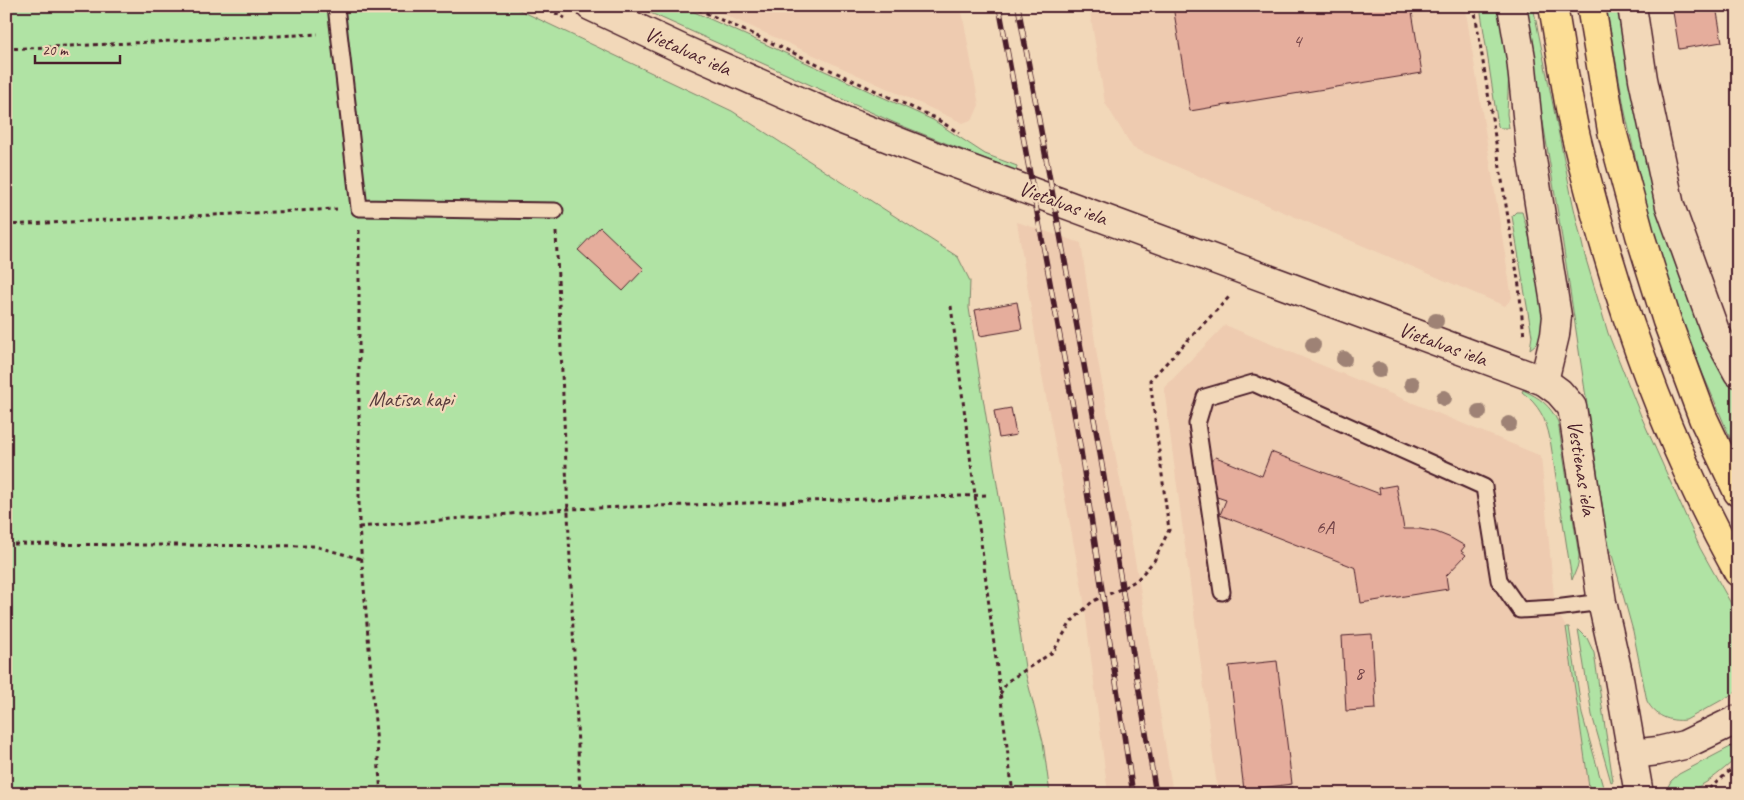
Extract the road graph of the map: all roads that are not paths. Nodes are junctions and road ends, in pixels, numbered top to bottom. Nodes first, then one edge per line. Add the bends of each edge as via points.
1 (336, 6) edge
2 (590, 6) edge
3 (1512, 6) edge
4 (1554, 6) edge
5 (1591, 6) edge
6 (1632, 6) edge
7 (555, 211) road end
8 (1738, 373) edge
9 (1544, 381) junction
10 (1738, 492) edge
11 (1738, 572) edge
12 (1222, 592) dead end
13 (1602, 602) junction
14 (1738, 719) edge
15 (1632, 754) junction
16 (1639, 794) edge

1 - 7 lane via 359,208
2 - 9 street, Vietalvas iela via 840,119
3 - 9 street via 1557,316
4 - 11 main road via 1576,135 1630,326 1667,423 1716,533
5 - 10 main road via 1612,130 1640,235 1667,321 1704,418
6 - 8 street via 1643,79 1670,206 1715,331
9 - 13 street, Vestienas iela via 1572,407
12 - 13 lane via 1196,424 1205,397 1253,382 1484,487 1499,580 1520,610
13 - 15 street, Vestienas iela
14 - 15 street via 1684,745
15 - 16 street, Vestienas iela

